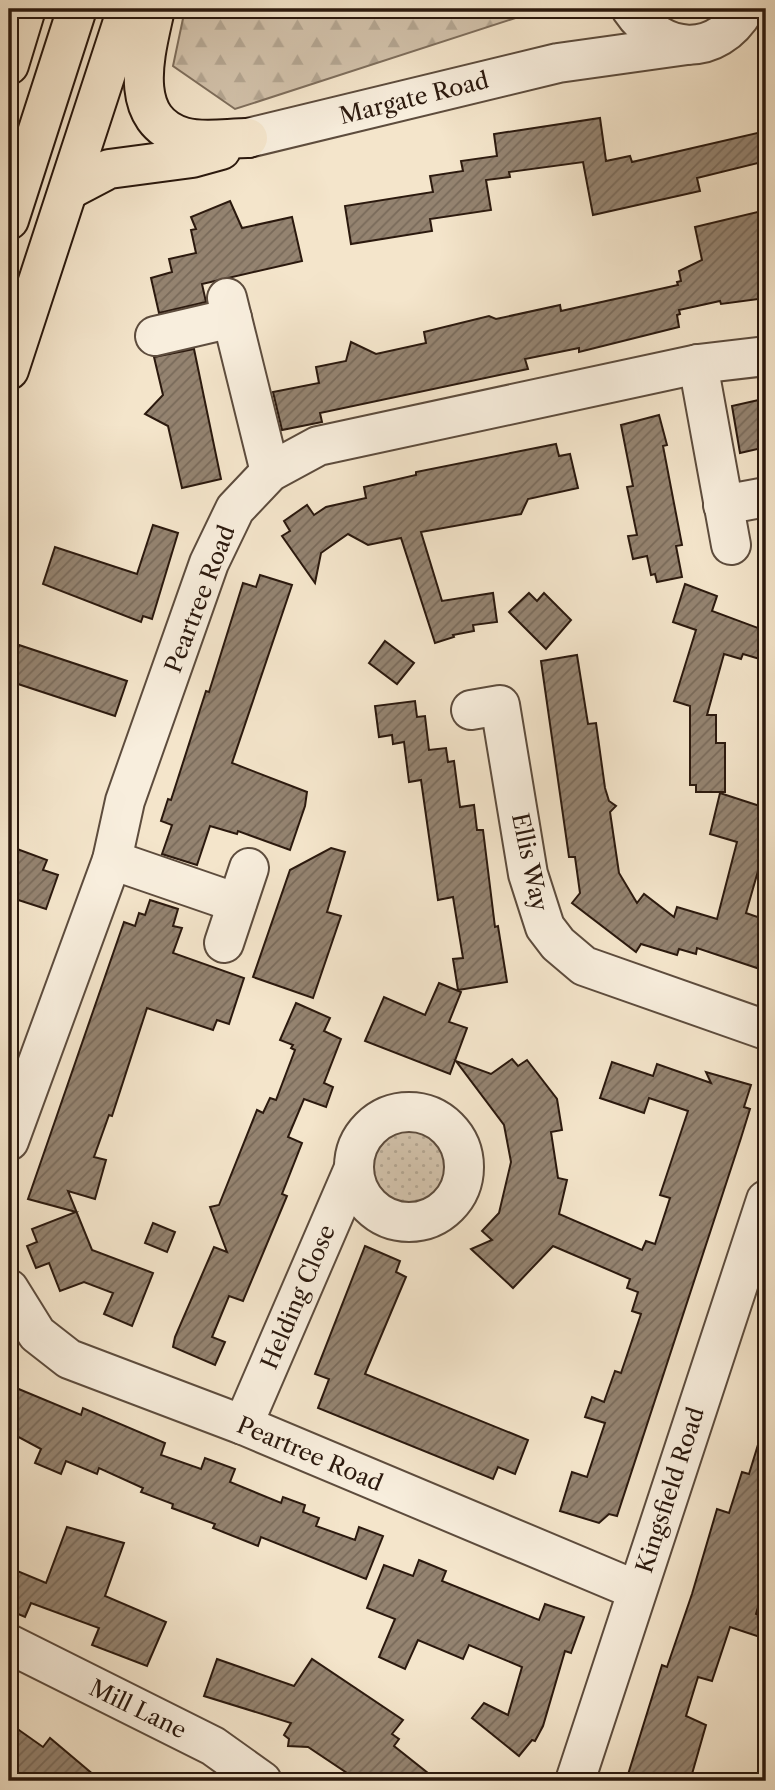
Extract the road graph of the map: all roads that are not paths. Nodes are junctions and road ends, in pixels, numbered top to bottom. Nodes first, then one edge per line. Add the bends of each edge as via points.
1 (26, 9) edge
2 (77, 9) edge
3 (127, 9) edge
4 (155, 9) edge
5 (618, 9) edge
6 (632, 9) edge
7 (750, 17) edge
8 (687, 45) junction
9 (581, 62) junction
10 (9, 65) edge
11 (248, 138) junction
12 (69, 190) junction
13 (9, 220) edge
14 (155, 337) dead end
15 (766, 356) edge
16 (698, 364) junction
17 (9, 370) edge
18 (270, 472) junction
19 (761, 498) dead end
20 (723, 505) junction
21 (731, 545) dead end
22 (471, 710) dead end
23 (112, 860) junction
24 (224, 943) dead end
25 (766, 1030) edge
26 (9, 1142) edge
27 (354, 1168) dead end
28 (766, 1200) edge
29 (9, 1289) edge
30 (243, 1425) junction
31 (636, 1590) junction
32 (9, 1644) edge
33 (262, 1781) edge
34 (575, 1781) edge

1 - 10 highway
2 - 13 highway
3 - 12 highway
4 - 11 highway via 142,80 152,114 161,125 184,137
5 - 9 street
6 - 8 street via 654,35
7 - 8 street, Margate Road via 706,43
8 - 9 street, Margate Road
9 - 11 street, Margate Road via 558,63
11 - 12 highway via 192,158 109,169
12 - 17 highway
14 - 18 street via 229,308
15 - 16 street, Peartree Road
16 - 18 street, Peartree Road via 318,446
16 - 20 street
18 - 23 street, Peartree Road via 234,509 209,563 125,801
19 - 20 street
20 - 21 street
22 - 25 street, Ellis Way via 500,705 528,874 545,927 558,944 584,966
23 - 24 street via 243,885
23 - 26 street, Peartree Road
27 - 30 street, Helding Close
28 - 31 street, Kingsfield Road
29 - 30 street, Peartree Road via 37,1334 69,1359
30 - 31 street, Peartree Road
31 - 34 street, Kingsfield Road
32 - 33 street, Mill Lane via 213,1746

